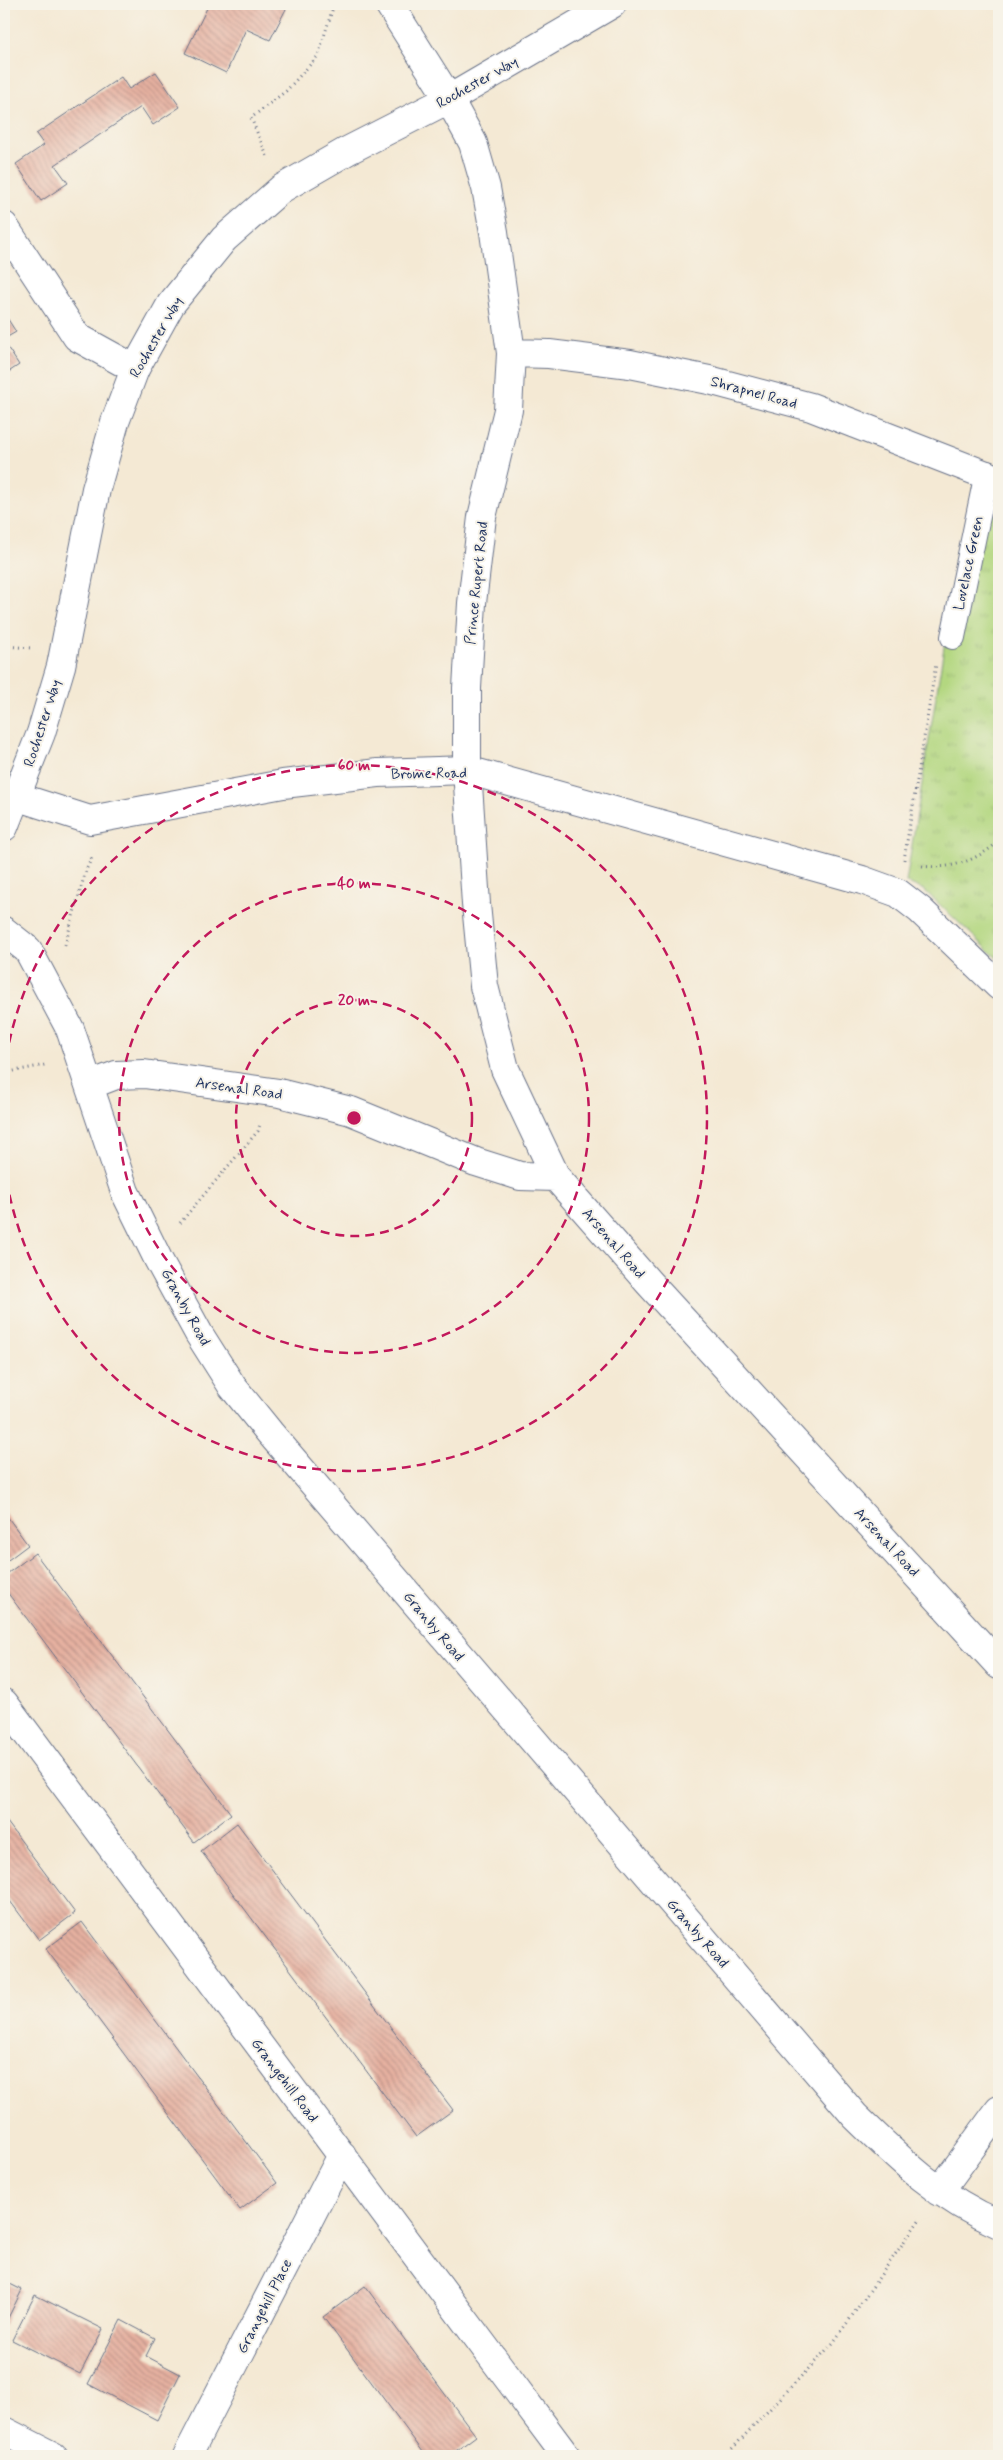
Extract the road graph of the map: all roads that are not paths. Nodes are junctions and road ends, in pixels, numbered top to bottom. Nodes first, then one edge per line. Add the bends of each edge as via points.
1 (389, 4) edge
2 (612, 4) edge
3 (449, 99) junction
4 (4, 226) edge
5 (511, 353) junction
6 (135, 369) junction
7 (993, 477) edge
8 (953, 637) road end
9 (467, 770) junction
10 (18, 796) junction
11 (4, 827) edge
12 (4, 931) edge
13 (999, 986) edge
14 (90, 1085) junction
15 (556, 1177) junction
16 (999, 1665) edge
17 (4, 1703) edge
18 (999, 2110) edge
19 (342, 2155) junction
20 (940, 2192) junction
21 (999, 2224) edge
22 (4, 2431) edge
23 (53, 2456) edge
24 (187, 2456) edge
25 (566, 2456) edge

1 - 3 street, Prince Rupert Road
2 - 3 street, Rochester Way
3 - 5 street, Prince Rupert Road via 473,143 486,188
3 - 6 street, Rochester Way via 281,189 224,239 171,304
4 - 6 street via 76,337
5 - 7 street, Shrapnel Road via 549,354 630,364 709,380 811,407
5 - 9 street, Prince Rupert Road via 508,410 482,517 472,603
6 - 10 street, Rochester Way via 115,422 96,489 61,666
7 - 8 lane, Lovelace Green
9 - 10 street, Brome Road via 378,773 283,784 90,820
9 - 13 street, Brome Road via 862,880 898,894 920,910
9 - 15 street, Prince Rupert Road via 484,986 506,1069
10 - 11 street, Rochester Way
12 - 14 street, Granby Road via 28,950 70,1029
14 - 15 street, Arsenal Road via 116,1075 144,1074 266,1091 351,1111 476,1162 520,1176
14 - 20 street, Granby Road via 126,1192 199,1334 232,1386 855,2116
15 - 16 street, Arsenal Road
17 - 19 street, Grangehill Road
18 - 20 street
19 - 24 street, Grangehill Place
19 - 25 street, Grangehill Road
20 - 21 street, Granby Road
22 - 23 street

